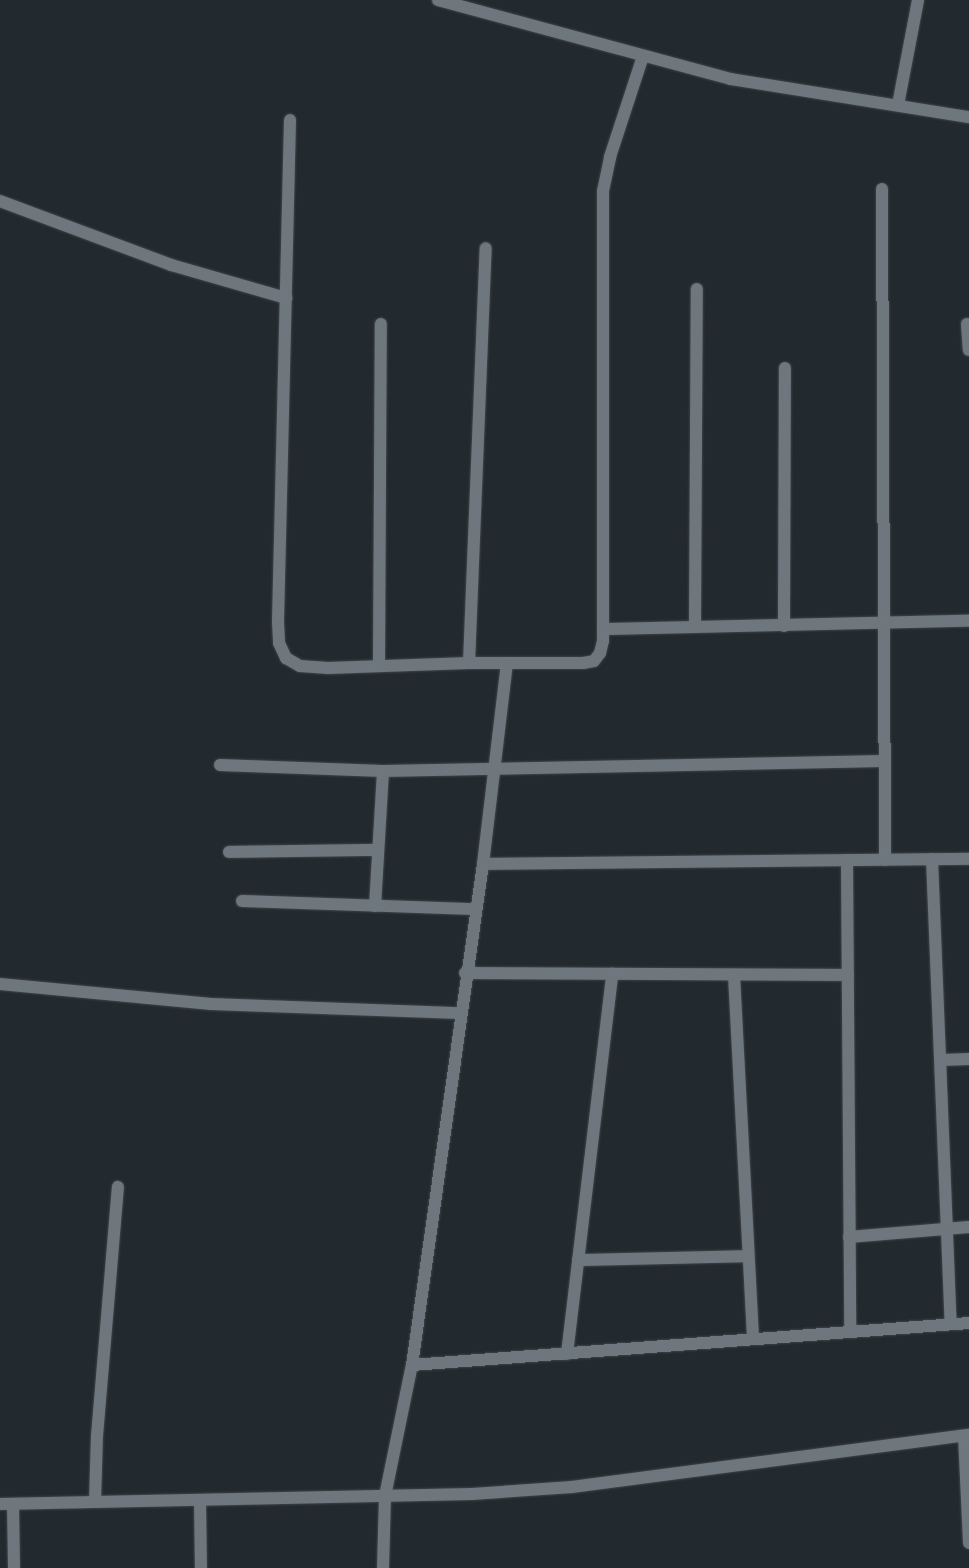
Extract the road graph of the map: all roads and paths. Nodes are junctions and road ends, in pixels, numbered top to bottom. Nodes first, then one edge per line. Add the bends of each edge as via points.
1 (438, 0) edge
2 (918, 0) edge
3 (644, 56) junction
4 (898, 105) junction
5 (969, 117) edge
6 (290, 120) dead end
7 (882, 189) dead end
8 (0, 201) edge
9 (486, 248) dead end
10 (697, 289) dead end
11 (286, 298) junction
12 (381, 324) dead end
13 (967, 324) dead end
14 (969, 350) edge
15 (785, 368) dead end
16 (969, 622) edge
17 (883, 624) junction
18 (784, 626) junction
19 (695, 627) junction
20 (603, 629) junction
21 (469, 663) junction
22 (507, 663) junction
23 (378, 666) junction
24 (884, 761) junction
25 (220, 765) dead end
26 (494, 770) junction
27 (383, 771) junction
28 (378, 850) junction
29 (229, 852) dead end
30 (932, 859) junction
31 (969, 859) edge
32 (847, 860) junction
33 (885, 860) junction
34 (483, 864) junction
35 (242, 901) dead end
36 (375, 906) junction
37 (476, 909) junction
38 (465, 973) junction
39 (612, 974) junction
40 (734, 975) junction
41 (848, 975) junction
42 (0, 984) edge
43 (460, 1013) junction
44 (969, 1059) edge
45 (942, 1060) junction
46 (118, 1187) dead end
47 (969, 1227) edge
48 (948, 1229) junction
49 (849, 1237) junction
50 (748, 1256) junction
51 (578, 1260) junction
52 (969, 1323) edge
53 (951, 1324) junction
54 (850, 1332) junction
55 (753, 1339) junction
56 (567, 1354) junction
57 (412, 1365) junction
58 (967, 1436) edge
59 (385, 1496) junction
60 (200, 1500) junction
61 (95, 1502) junction
62 (0, 1504) edge
63 (13, 1504) junction
64 (969, 1543) edge
65 (14, 1568) edge
66 (201, 1568) edge
67 (383, 1568) edge

1 - 3 street
2 - 4 street
3 - 4 street via 731,80
3 - 20 street via 610,157 604,191
4 - 5 street
6 - 11 street
7 - 17 street
8 - 11 street via 171,265
9 - 21 street
10 - 19 street
11 - 23 street via 279,643 286,658 300,666
12 - 23 street
13 - 14 street
15 - 18 street
16 - 17 street
17 - 18 street
17 - 24 street
18 - 19 street
19 - 20 street
20 - 22 street via 600,653 594,661
21 - 22 street
21 - 23 street
22 - 26 street
24 - 26 street
24 - 33 street
25 - 27 street
26 - 27 street
26 - 34 street
27 - 28 street
28 - 29 street
28 - 36 street
30 - 31 street
30 - 33 street
30 - 45 street
32 - 33 street
32 - 34 street
32 - 41 street
34 - 37 street
35 - 36 street
36 - 37 street
37 - 38 street
38 - 39 street
38 - 43 street
39 - 40 street
39 - 51 street
40 - 41 street
40 - 50 street
41 - 49 street
42 - 43 street via 211,1004
43 - 57 street
44 - 45 street
45 - 48 street
46 - 61 street via 97,1436
47 - 48 street
48 - 49 street
48 - 53 street
49 - 54 street
50 - 51 street
50 - 55 street
51 - 56 street
52 - 53 street
53 - 54 street
54 - 55 street
55 - 56 street
56 - 57 street
57 - 59 street
58 - 59 street via 572,1487
58 - 64 street
59 - 60 street
59 - 67 street
60 - 61 street
60 - 66 street
61 - 63 street
62 - 63 street
63 - 65 street

